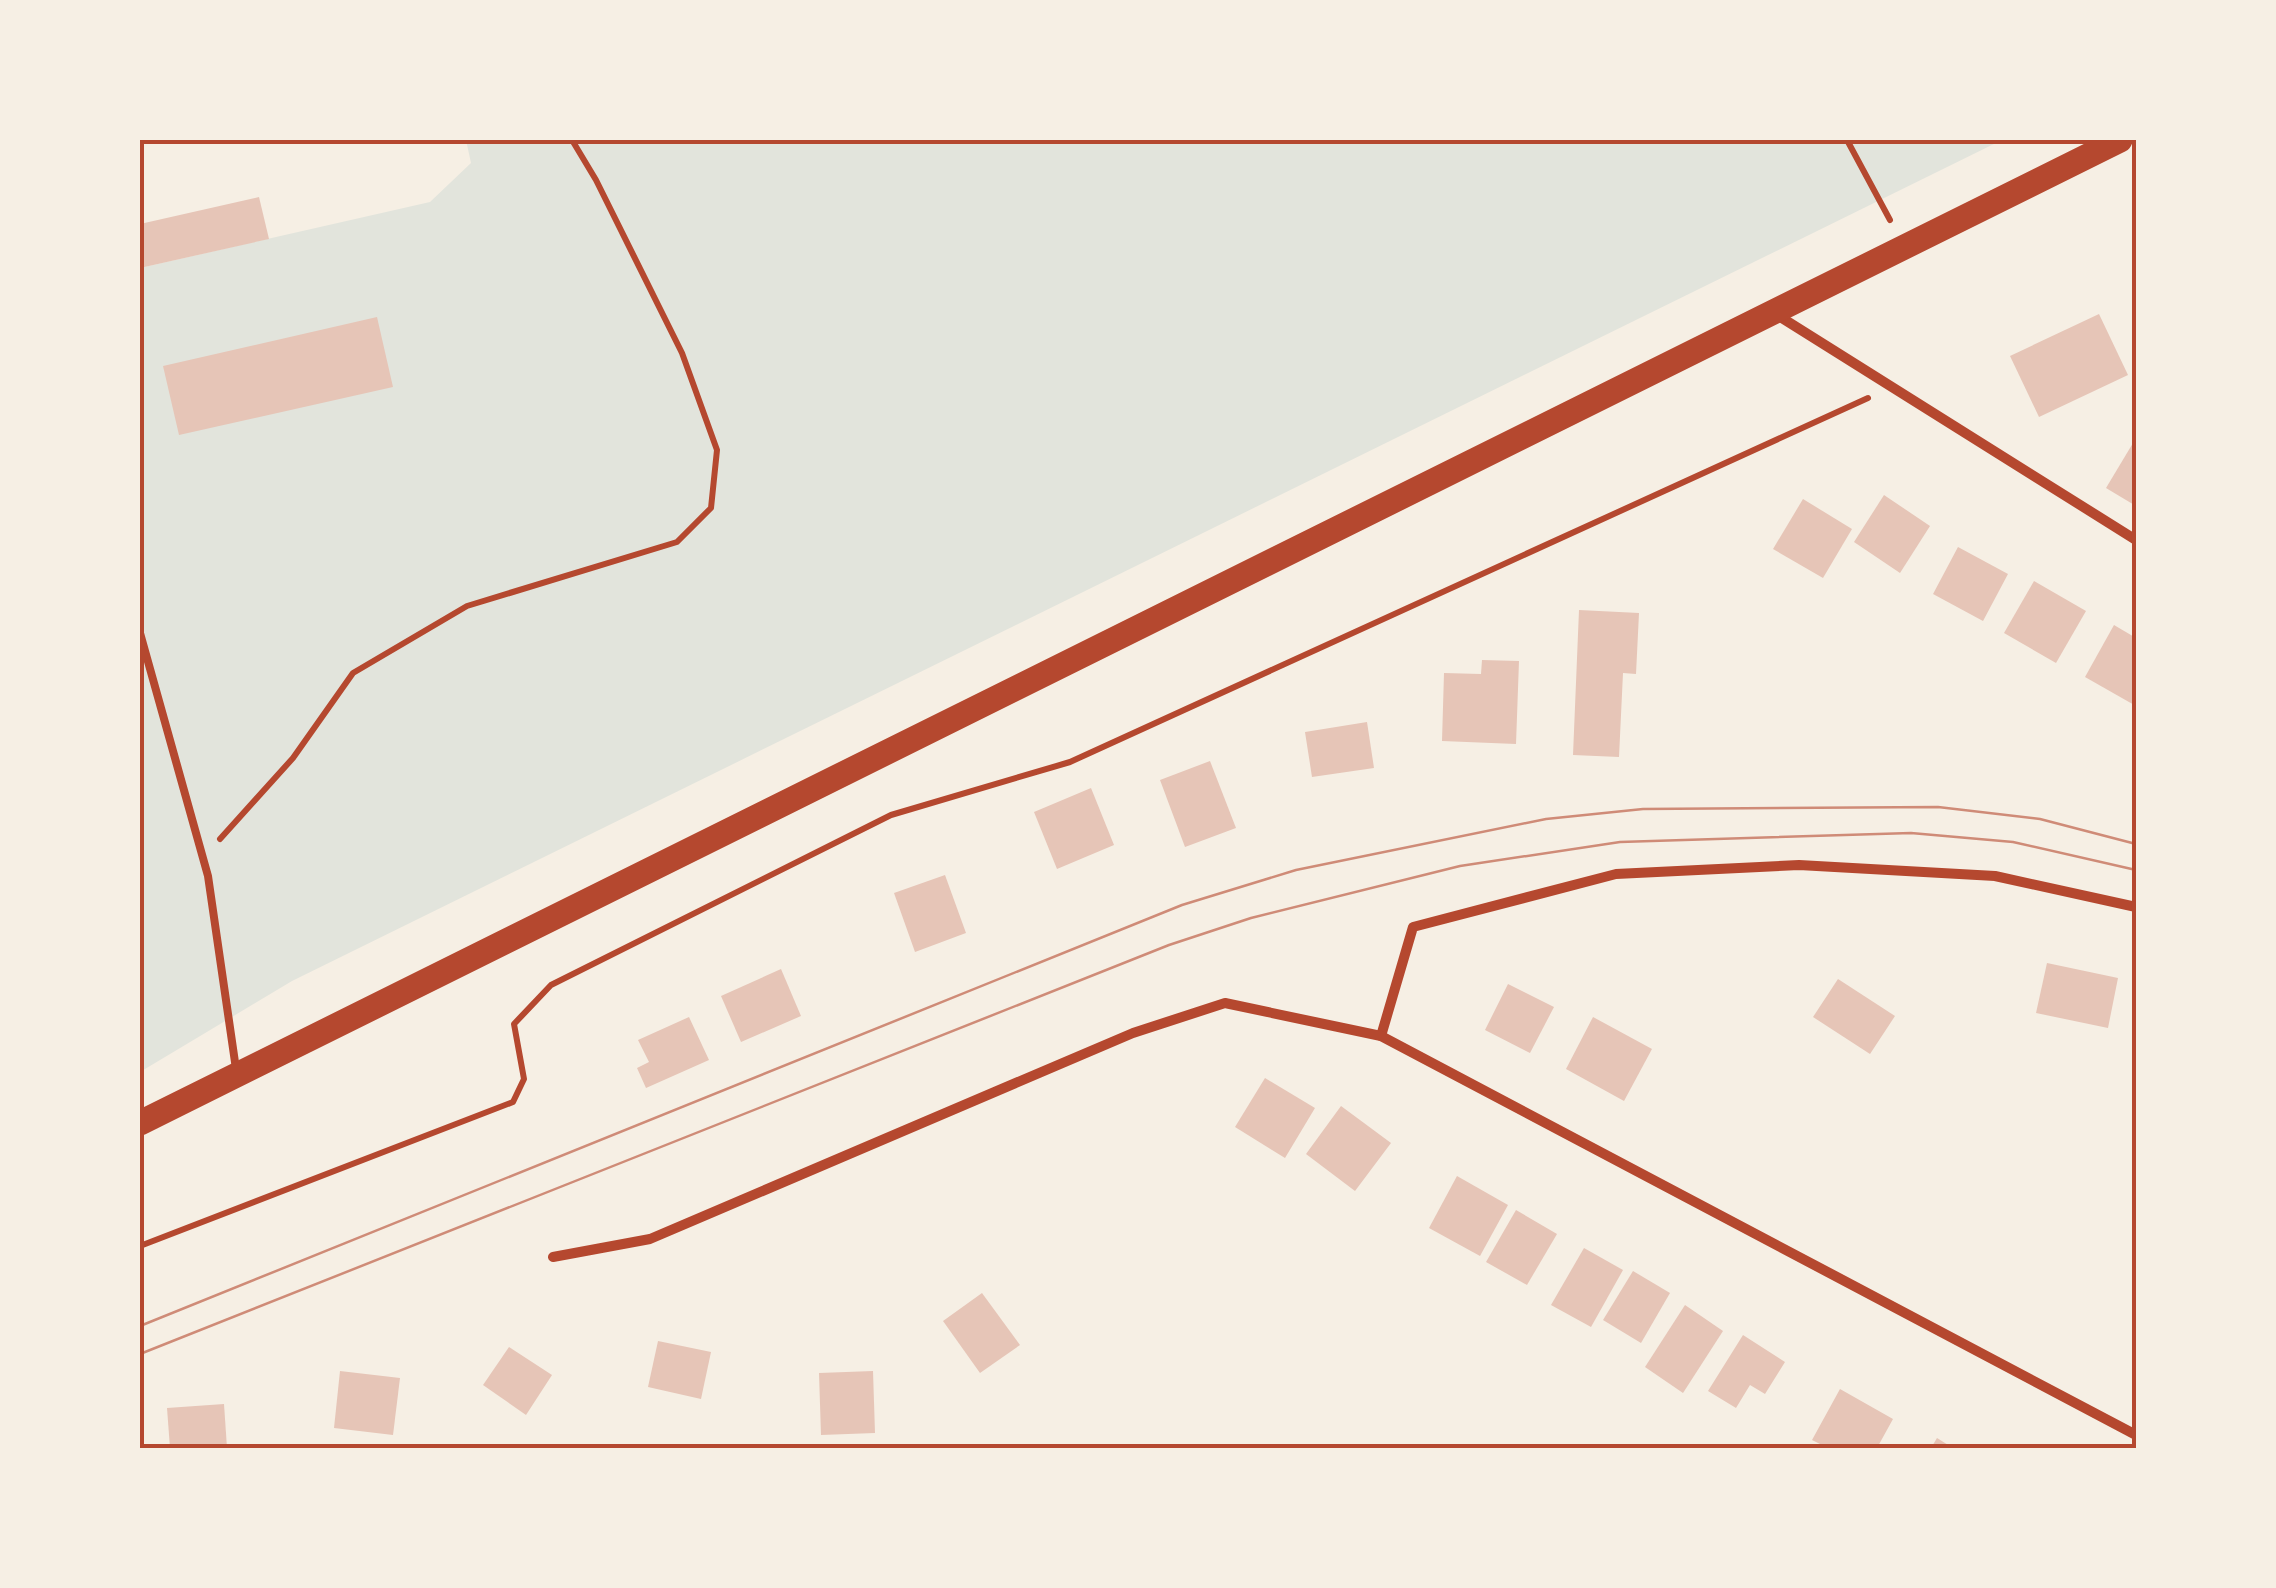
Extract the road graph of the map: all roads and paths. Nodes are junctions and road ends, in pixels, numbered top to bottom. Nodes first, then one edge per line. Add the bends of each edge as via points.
1 (572, 140) edge
2 (1847, 140) edge
3 (2120, 140) edge
4 (1905, 248) junction
5 (1774, 313) junction
6 (1892, 387) junction
7 (2136, 540) edge
8 (140, 633) edge
9 (202, 859) junction
10 (2136, 907) edge
11 (1381, 1036) junction
12 (237, 1074) junction
13 (140, 1123) edge
14 (140, 1246) edge
15 (552, 1258) dead end
16 (2136, 1435) edge

1 - 9 path via 682,353 716,450 711,508 677,542 468,606 353,673 293,758
2 - 4 path
3 - 4 main road
4 - 5 main road
5 - 6 street
5 - 12 main road
6 - 7 street
6 - 14 path via 1070,762 891,816 551,985 514,1024 524,1079 513,1102
8 - 9 lane
9 - 12 lane
10 - 11 street via 1996,876 1799,864 1616,874 1413,927
11 - 15 street via 1225,1003 1133,1032 650,1239
11 - 16 street
12 - 13 main road

